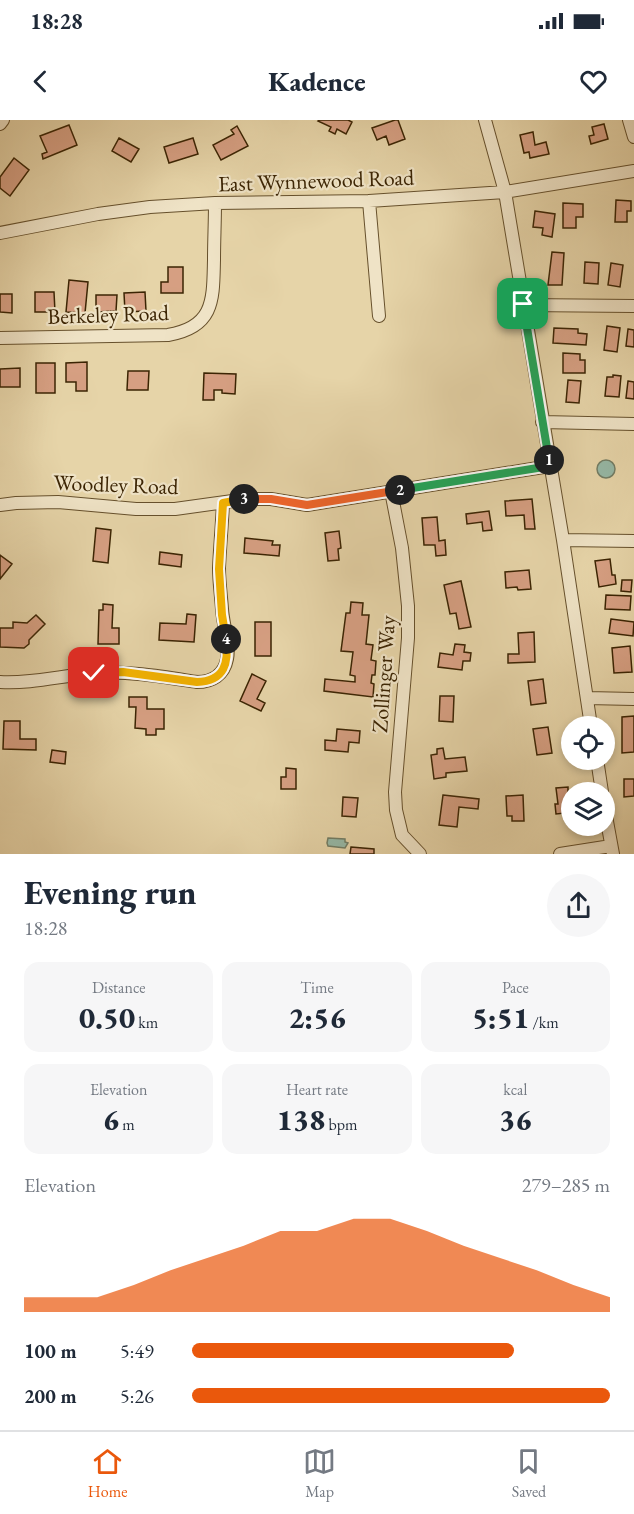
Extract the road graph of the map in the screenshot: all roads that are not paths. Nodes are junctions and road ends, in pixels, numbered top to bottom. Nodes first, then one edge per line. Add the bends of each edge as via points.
1 (3, 120) edge
2 (485, 120) edge
3 (629, 120) edge
4 (0, 124) edge
5 (634, 137) edge
6 (634, 171) edge
7 (505, 192) junction
8 (369, 201) junction
9 (215, 203) junction
10 (0, 233) edge
11 (523, 304) junction
12 (634, 306) edge
13 (379, 316) dead end
14 (0, 338) edge
15 (542, 422) junction
16 (634, 424) edge
17 (550, 466) junction
18 (391, 491) junction
19 (223, 503) junction
20 (0, 504) edge
21 (563, 540) junction
22 (634, 541) edge
23 (0, 682) edge
24 (587, 698) junction
25 (634, 699) edge
26 (590, 716) edge
27 (612, 850) edge
28 (420, 854) edge
29 (560, 854) edge

1 - 4 street
2 - 7 street
3 - 5 street
6 - 7 street, East Wynnewood Road
7 - 8 street, East Wynnewood Road
7 - 11 street
8 - 9 street, East Wynnewood Road
8 - 13 street
9 - 10 street, East Wynnewood Road via 98,214
9 - 14 street, Berkeley Road via 213,295 207,312 190,329 168,335
11 - 12 street
11 - 15 street
15 - 16 street
15 - 17 street
17 - 18 street, Woodley Road
17 - 21 street
18 - 19 street, Woodley Road via 307,505 271,499
18 - 28 street, Zollinger Way via 408,606 396,810 402,835
19 - 20 street, Woodley Road via 175,509 58,502
19 - 23 street via 219,569 227,659 217,678 197,682 123,672
21 - 22 street
21 - 24 street
24 - 25 street
24 - 26 street
27 - 29 street

